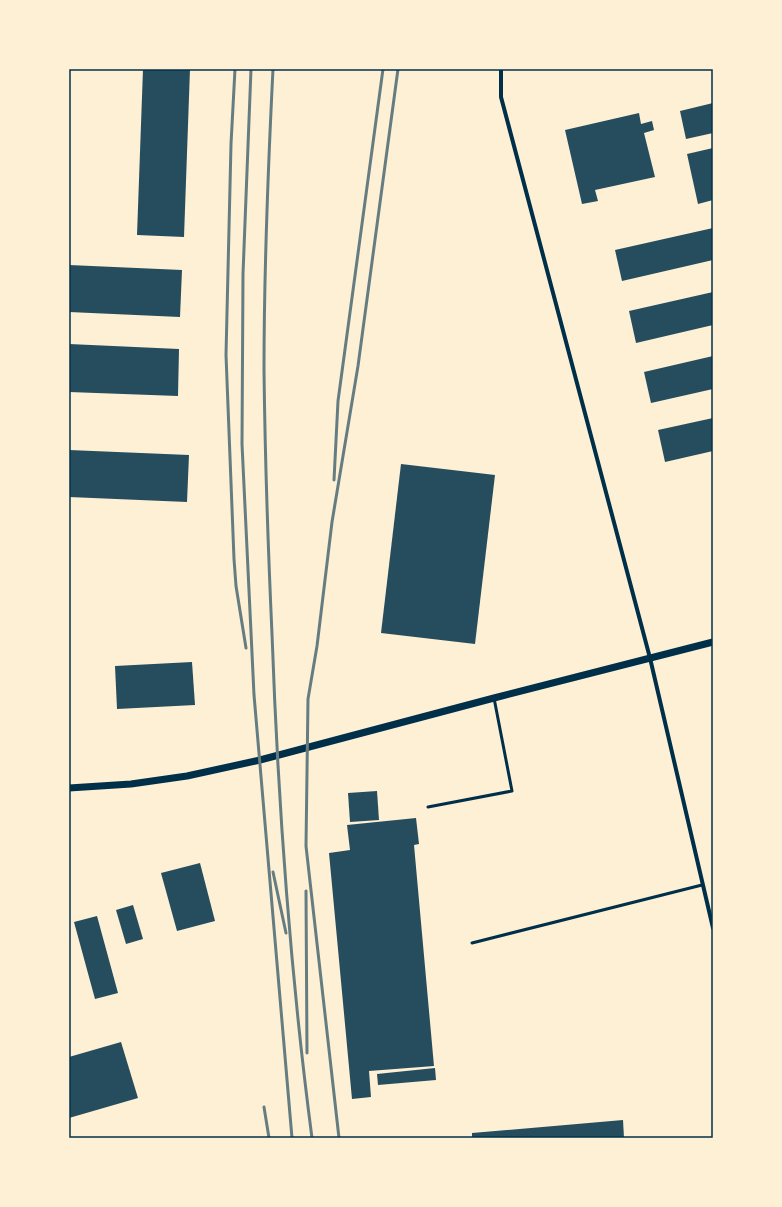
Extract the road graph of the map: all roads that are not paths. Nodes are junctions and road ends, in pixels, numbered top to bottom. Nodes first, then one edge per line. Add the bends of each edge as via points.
1 (501, 69) edge
2 (713, 642) edge
3 (650, 658) junction
4 (494, 698) junction
5 (69, 788) edge
6 (428, 807) dead end
7 (702, 885) junction
8 (713, 928) edge
9 (472, 943) dead end

1 - 3 street via 501,97
2 - 3 street
3 - 4 street
3 - 7 street
4 - 5 street via 260,760 187,776 131,784
4 - 6 lane via 512,791
7 - 8 street
7 - 9 lane

